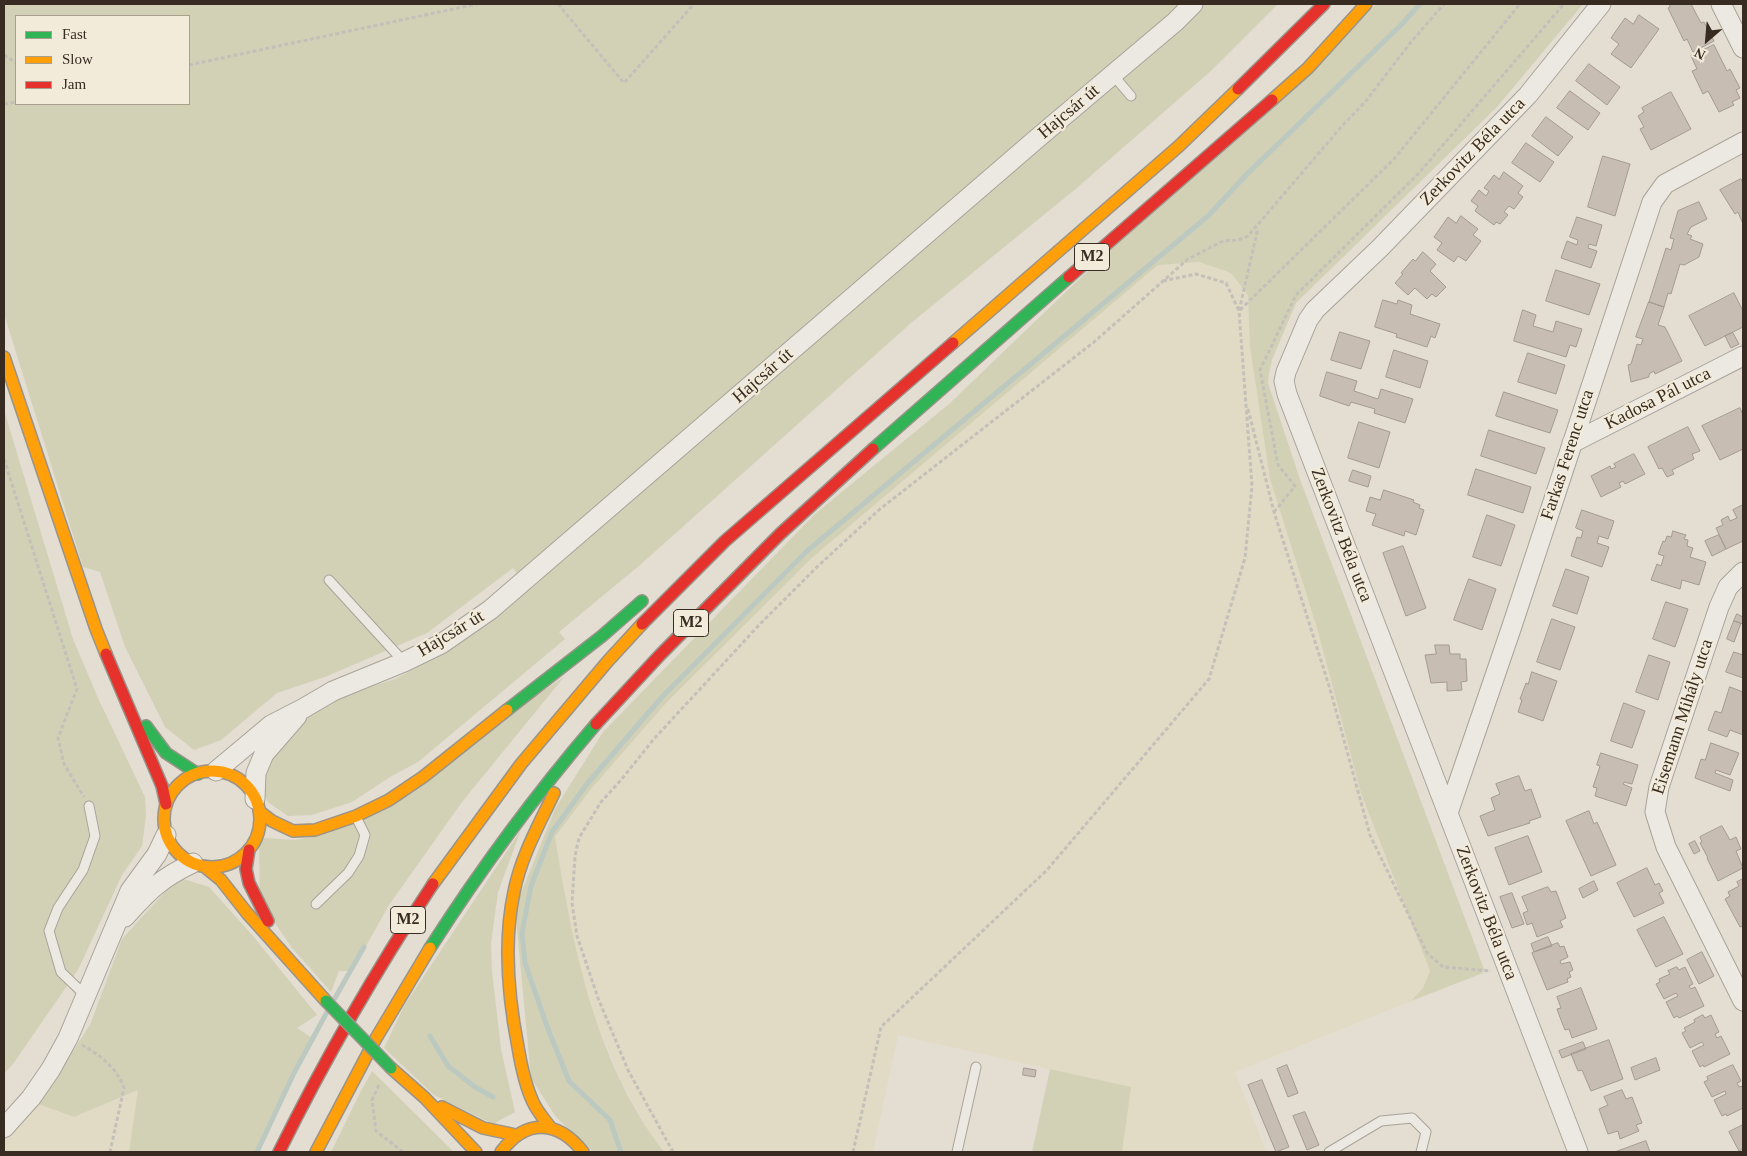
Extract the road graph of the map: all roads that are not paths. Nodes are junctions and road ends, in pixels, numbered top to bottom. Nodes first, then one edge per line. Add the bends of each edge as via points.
1 (1169, 4) edge
2 (1194, 4) edge
3 (1324, 4) edge
4 (1366, 4) edge
5 (1601, 4) edge
6 (1721, 4) edge
7 (1175, 22) junction
8 (1743, 48) edge
9 (1113, 75) junction
10 (1132, 96) dead end
11 (1743, 142) edge
12 (1743, 356) edge
13 (4, 357) edge
14 (1572, 443) junction
15 (724, 541) junction
16 (1743, 572) edge
17 (329, 580) dead end
18 (670, 580) dead end
19 (655, 591) dead end
20 (404, 662) junction
21 (120, 686) junction
22 (304, 708) junction
23 (576, 748) junction
24 (207, 772) junction
25 (166, 804) junction
26 (257, 805) junction
27 (89, 806) road end
28 (1448, 813) junction
29 (356, 816) junction
30 (166, 835) junction
31 (249, 850) junction
32 (199, 865) junction
33 (316, 904) dead end
34 (111, 933) junction
35 (286, 955) junction
36 (86, 996) junction
37 (1743, 1001) edge
38 (976, 1068) dead end
39 (425, 1098) junction
40 (550, 1127) junction
41 (4, 1128) edge
42 (516, 1134) junction
43 (280, 1152) edge
44 (316, 1152) edge
45 (476, 1152) edge
46 (501, 1152) edge
47 (583, 1152) edge
48 (957, 1152) edge
49 (1330, 1152) edge
50 (1421, 1152) edge
51 (1578, 1152) edge

1 - 7 street
2 - 7 street, Hajcsár út
3 - 15 main road, M2 via 1179,146
4 - 23 main road, M2 via 1308,68 811,504 676,638
5 - 28 street, Zerkovitz Béla utca via 1528,96 1316,310 1308,320 1284,381
6 - 8 street
7 - 9 street, Hajcsár út
9 - 10 lane
9 - 20 street, Hajcsár út via 515,590 441,644
11 - 14 street, Farkas Ferenc utca via 1664,184 1652,202
12 - 14 street, Kadosa Pál utca
13 - 21 main road via 96,629
14 - 28 street, Farkas Ferenc utca
15 - 18 main road
15 - 43 main road, M2 via 573,700 451,856 355,1007
16 - 37 street, Eisemann Mihály utca via 1728,587 1719,607 1658,787 1655,812 1666,847
17 - 20 lane
19 - 29 main road via 423,777 389,800
20 - 22 street, Hajcsár út via 332,691
21 - 24 main road via 166,753
21 - 25 main road via 162,786
22 - 24 street, Hajcsár út via 271,725
22 - 26 street, Hajcsár út via 264,754 256,773
23 - 40 main road via 529,846 517,880 508,933 511,1010 520,1061 532,1102
23 - 44 main road, M2 via 511,830 429,948 374,1040
24 - 25 main road via 184,780
24 - 26 main road via 232,776 246,785
25 - 30 main road
26 - 29 main road via 272,821 293,831 314,830
26 - 31 main road via 260,825
27 - 36 lane via 95,836 83,870 58,908 49,931 61,972
28 - 51 street, Zerkovitz Béla utca
29 - 33 lane via 364,835 360,856 348,873
30 - 32 main road via 177,852
30 - 34 street via 157,854 130,891
31 - 32 main road via 222,866
31 - 35 main road via 246,869 249,884
32 - 34 street via 165,878 145,894
32 - 35 main road via 221,880
34 - 36 street
35 - 39 main road, bridge via 326,1001
36 - 41 street via 51,1069
38 - 48 lane
39 - 42 main road via 482,1128
39 - 45 main road
40 - 42 main road via 532,1128
40 - 47 main road via 565,1133
42 - 46 main road
49 - 50 lane via 1381,1120 1412,1118 1426,1132

